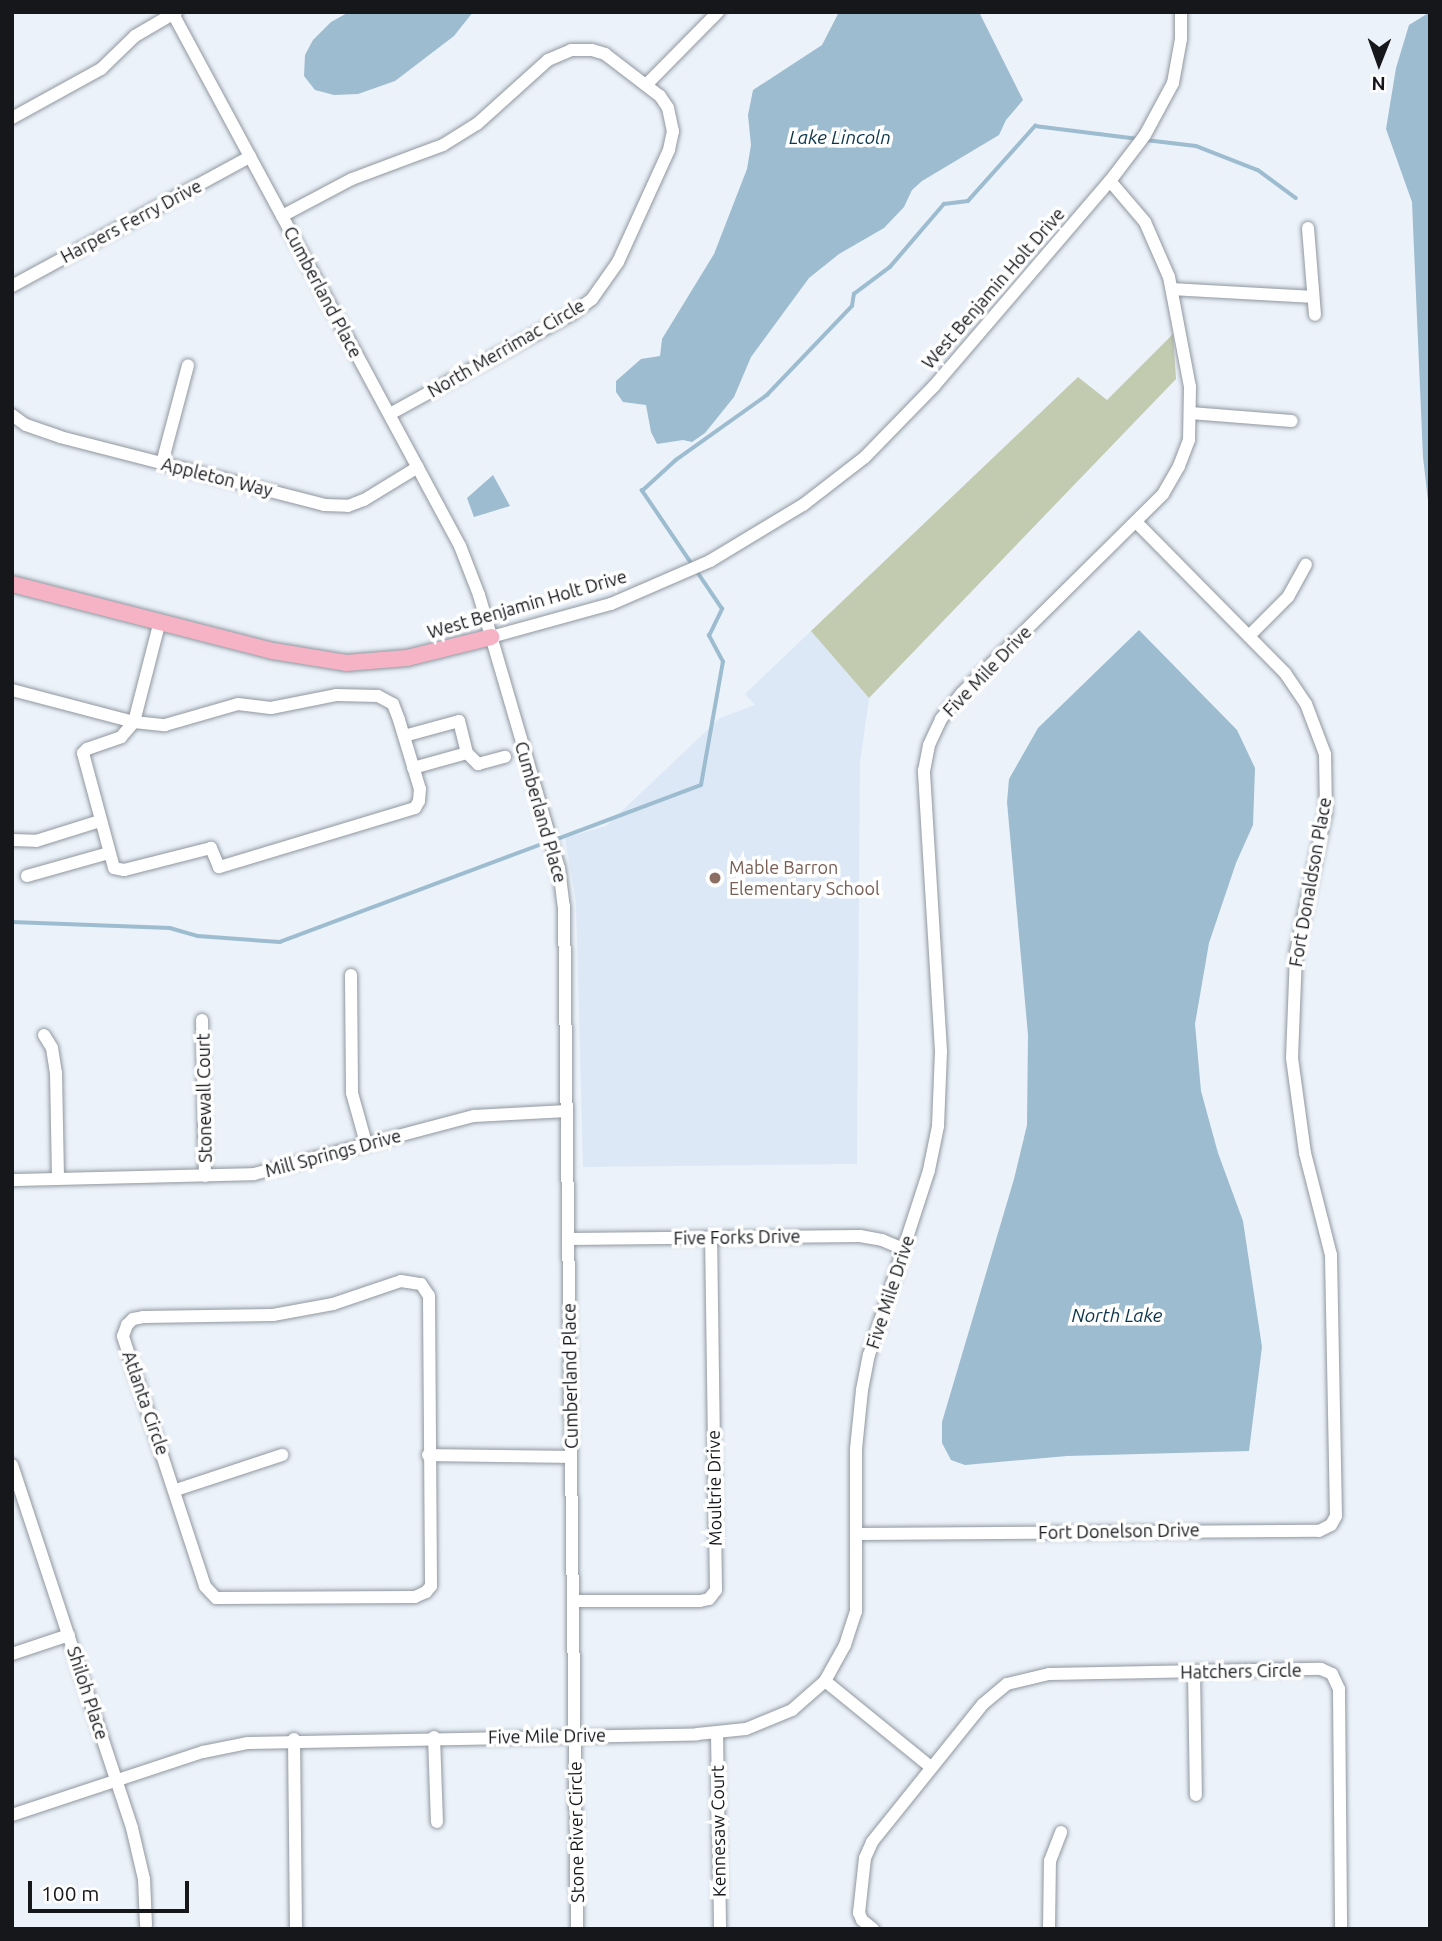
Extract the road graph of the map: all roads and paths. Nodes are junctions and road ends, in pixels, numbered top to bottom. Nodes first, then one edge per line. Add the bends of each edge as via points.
1 (718, 12) edge
2 (1181, 12) edge
3 (174, 13) edge
4 (646, 85) junction
5 (12, 118) edge
6 (250, 157) junction
7 (1110, 181) junction
8 (282, 216) junction
9 (1308, 228) dead end
10 (12, 286) edge
11 (1172, 289) junction
12 (1314, 297) junction
13 (1315, 315) dead end
14 (188, 365) dead end
15 (1191, 413) junction
16 (390, 414) junction
17 (12, 415) edge
18 (1292, 421) dead end
19 (162, 463) junction
20 (418, 467) junction
21 (1136, 522) junction
22 (1306, 565) dead end
23 (12, 584) edge
24 (160, 621) junction
25 (1249, 636) junction
26 (491, 637) junction
27 (12, 690) edge
28 (134, 722) junction
29 (404, 736) junction
30 (467, 753) junction
31 (505, 757) dead end
32 (413, 768) junction
33 (100, 821) junction
34 (12, 840) edge
35 (109, 853) junction
36 (27, 876) dead end
37 (351, 975) dead end
38 (202, 1020) dead end
39 (44, 1035) dead end
40 (567, 1111) junction
41 (366, 1143) junction
42 (205, 1176) junction
43 (58, 1178) junction
44 (12, 1180) edge
45 (711, 1237) junction
46 (568, 1239) junction
47 (903, 1249) junction
48 (282, 1455) dead end
49 (428, 1455) junction
50 (571, 1457) junction
51 (12, 1465) edge
52 (1334, 1478) joint
53 (176, 1490) junction
54 (16, 1492) edge
55 (857, 1534) junction
56 (573, 1601) junction
57 (68, 1635) junction
58 (12, 1654) edge
59 (1194, 1673) junction
60 (825, 1681) junction
61 (717, 1733) junction
62 (575, 1736) junction
63 (434, 1737) junction
64 (294, 1740) junction
65 (931, 1767) junction
66 (116, 1780) junction
67 (1196, 1795) dead end
68 (12, 1815) edge
69 (436, 1822) dead end
70 (1061, 1832) dead end
71 (145, 1925) dead end
72 (296, 1929) edge
73 (577, 1929) edge
74 (720, 1929) edge
75 (873, 1929) edge
76 (1049, 1929) edge
77 (1341, 1929) edge

1 - 4 street
2 - 7 street, West Benjamin Holt Drive via 1179,59 1168,92 1145,135
3 - 5 street via 135,36 101,69
3 - 6 street, Cumberland Place
4 - 8 street, North Merrimac Circle via 599,52 565,51 548,60 477,124 443,145 352,179
4 - 16 street, North Merrimac Circle via 668,108 672,141 604,284 572,314
6 - 8 street, Cumberland Place
6 - 10 street, Harpers Ferry Drive
7 - 11 street, Five Mile Drive via 1145,222
7 - 26 street, West Benjamin Holt Drive via 892,431 803,505 743,544 662,583 611,604
8 - 16 street, Cumberland Place
9 - 12 street
11 - 12 street
11 - 15 street, Five Mile Drive
12 - 13 street
14 - 19 street
15 - 18 street
15 - 21 street, Five Mile Drive via 1189,440 1180,466 1163,494
16 - 20 street, Cumberland Place
17 - 19 street, Appleton Way via 60,437
19 - 20 street, Appleton Way via 339,506 364,500
20 - 26 street, Cumberland Place via 460,546
21 - 25 street, Fort Donaldson Place
21 - 47 street, Five Mile Drive via 962,692 941,719 929,745 925,783 942,1089 929,1170
22 - 25 street via 1288,597
23 - 24 main road, West Benjamin Holt Drive
24 - 26 main road, West Benjamin Holt Drive via 273,651 345,663 407,658
24 - 28 street
25 - 52 street, Fort Donaldson Place via 1285,673 1306,704 1316,724 1326,768 1326,811 1296,953 1292,1058 1303,1141 1331,1255
26 - 40 street, Cumberland Place via 563,888
27 - 28 street
28 - 29 street via 165,725 238,704 271,708 336,695 378,696 393,704
28 - 33 street via 121,737 83,753
29 - 30 street via 459,721
29 - 32 street
30 - 31 street via 478,764
30 - 32 street
32 - 35 street via 419,789 415,808 219,867 211,848 124,870 114,868
33 - 34 street via 36,841
33 - 35 street
35 - 36 street
37 - 41 street via 352,1093
38 - 42 street, Stonewall Court
39 - 43 street via 52,1048 56,1073
40 - 41 street, Mill Springs Drive via 474,1116
40 - 46 street, Cumberland Place
41 - 42 street, Mill Springs Drive via 279,1169
42 - 43 street, Mill Springs Drive
43 - 44 street, Mill Springs Drive
45 - 46 street, Five Forks Drive
45 - 47 street, Five Forks Drive via 860,1236
45 - 56 street, Moultrie Drive via 716,1590 700,1601
46 - 50 street, Cumberland Place
47 - 55 street, Five Mile Drive via 862,1390 856,1449
48 - 53 street
49 - 50 street
49 - 53 street, Atlanta Circle via 432,1577 426,1592 415,1597 216,1598 205,1586
49 - 53 street, Atlanta Circle via 429,1296 421,1284 409,1280 333,1304 273,1315 133,1319 123,1336
50 - 56 street, Cumberland Place
51 - 54 street, Shiloh Place
52 - 55 street, Fort Donelson Drive via 1336,1516 1319,1531
54 - 57 street, Shiloh Place
55 - 60 street, Five Mile Drive via 856,1612
56 - 62 street, Cumberland Place
57 - 58 street
57 - 66 street, Shiloh Place
59 - 65 street, Hatchers Circle via 1049,1674 1017,1680 990,1696
59 - 67 street
59 - 77 street, Hatchers Circle via 1321,1669 1337,1681
60 - 61 street, Five Mile Drive via 779,1717 746,1730
60 - 65 street
61 - 62 street, Five Mile Drive
61 - 74 street, Kennesaw Court
62 - 63 street, Five Mile Drive
62 - 73 street, Stone River Circle
63 - 64 street, Five Mile Drive
63 - 69 street
64 - 66 street, Five Mile Drive via 203,1752
64 - 72 street
65 - 75 street, Hatchers Circle via 868,1849 859,1913
66 - 68 street, Five Mile Drive
66 - 71 street, Shiloh Place via 140,1860
70 - 76 street via 1050,1861

